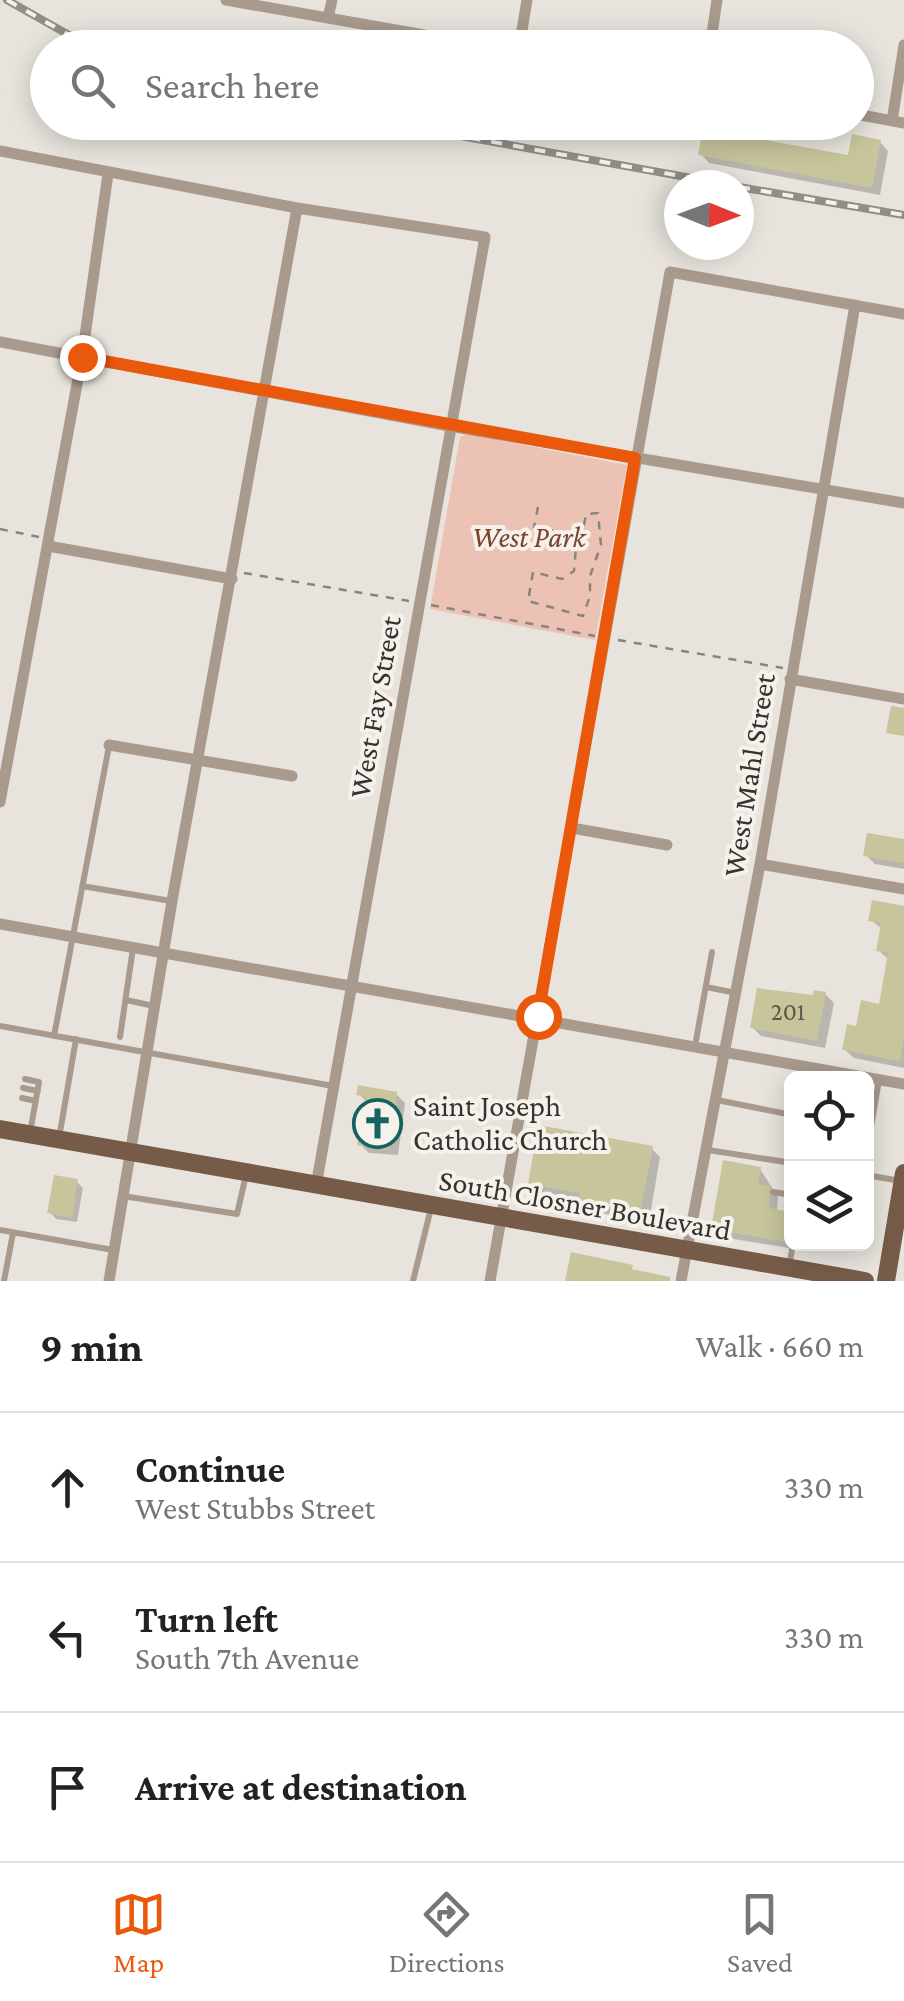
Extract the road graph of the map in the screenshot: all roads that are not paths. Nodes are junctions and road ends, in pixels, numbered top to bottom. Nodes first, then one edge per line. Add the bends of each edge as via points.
1 (226, 0) edge
2 (332, 0) edge
3 (527, 0) edge
4 (718, 0) edge
5 (328, 18) junction
6 (396, 30) edge
7 (522, 30) edge
8 (713, 30) edge
9 (904, 46) edge
10 (898, 122) edge
11 (0, 152) edge
12 (108, 174) junction
13 (297, 208) junction
14 (855, 305) junction
15 (904, 314) edge
16 (0, 342) edge
17 (82, 357) junction
18 (263, 392) junction
19 (449, 426) junction
20 (635, 458) junction
21 (822, 490) junction
22 (904, 504) edge
23 (48, 546) junction
24 (232, 579) junction
25 (790, 679) junction
26 (904, 698) edge
27 (109, 745) joint
28 (198, 761) junction
29 (292, 776) dead end
30 (0, 802) edge
31 (572, 828) junction
32 (667, 845) dead end
33 (760, 864) junction
34 (82, 886) junction
35 (904, 889) edge
36 (172, 901) junction
37 (0, 924) edge
38 (72, 938) junction
39 (134, 947) junction
40 (164, 952) junction
41 (712, 952) dead end
42 (350, 984) junction
43 (706, 987) junction
44 (736, 993) junction
45 (126, 1000) junction
46 (155, 1006) junction
47 (538, 1016) junction
48 (0, 1026) edge
49 (54, 1036) junction
50 (120, 1037) dead end
51 (76, 1039) junction
52 (694, 1046) junction
53 (725, 1051) junction
54 (147, 1052) junction
55 (809, 1071) edge
56 (874, 1078) edge
57 (879, 1078) junction
58 (25, 1079) dead end
59 (904, 1084) edge
60 (333, 1086) junction
61 (23, 1088) dead end
62 (38, 1091) junction
63 (22, 1098) dead end
64 (716, 1100) junction
65 (36, 1101) junction
66 (874, 1108) edge
67 (784, 1113) edge
68 (0, 1129) edge
69 (30, 1134) junction
70 (58, 1140) junction
71 (706, 1150) junction
72 (130, 1153) junction
73 (784, 1162) edge
74 (246, 1174) junction
75 (874, 1175) edge
76 (903, 1177) edge
77 (316, 1186) junction
78 (772, 1192) dead end
79 (784, 1194) edge
80 (124, 1196) junction
81 (431, 1206) junction
82 (500, 1219) junction
83 (0, 1230) edge
84 (13, 1232) junction
85 (114, 1251) junction
86 (792, 1251) edge
87 (686, 1252) junction
88 (789, 1268) junction
89 (4, 1281) edge
90 (109, 1281) edge
91 (413, 1281) edge
92 (490, 1281) edge
93 (682, 1281) edge
94 (865, 1281) edge
95 (886, 1281) edge

1 - 5 street
2 - 5 street
3 - 7 street
4 - 8 street
5 - 6 street
9 - 10 street
11 - 12 street
12 - 13 street
12 - 17 street
13 - 18 street
13 - 19 street, West Fay Street via 485,237
14 - 15 street
14 - 20 street via 670,272
14 - 21 street, West Mahl Street
16 - 17 street
17 - 18 street
17 - 23 street
18 - 19 street
18 - 24 street
19 - 20 street
19 - 42 street, West Fay Street
20 - 21 street
20 - 31 street
21 - 22 street
21 - 25 street, West Mahl Street
23 - 24 street
23 - 30 street
24 - 28 street
25 - 26 street
25 - 33 street, West Mahl Street
27 - 28 street
27 - 34 lane
28 - 29 street
28 - 36 street
31 - 32 street
31 - 47 street
33 - 35 street
33 - 44 street, West Mahl Street
34 - 36 lane
34 - 38 lane
36 - 40 street
37 - 38 street
38 - 39 street
38 - 49 lane
39 - 40 street
39 - 45 lane
40 - 42 street
40 - 46 street
41 - 43 lane
42 - 47 street
42 - 60 street, West Fay Street
43 - 44 lane
43 - 52 lane
44 - 53 street, West Mahl Street
45 - 46 lane
45 - 50 lane
46 - 54 street
47 - 52 street
47 - 82 street
48 - 49 lane
49 - 51 lane
51 - 54 lane
51 - 70 lane
52 - 53 street
53 - 55 street
53 - 64 street, West Mahl Street
54 - 60 lane
54 - 72 street
56 - 57 street
57 - 59 street
57 - 66 lane
58 - 62 lane via 39,1082
60 - 77 street, West Fay Street
61 - 62 lane
62 - 65 lane
63 - 65 lane
64 - 67 lane
64 - 71 street, West Mahl Street
65 - 69 lane
68 - 69 main road, South Closner Boulevard
69 - 70 main road, South Closner Boulevard
70 - 72 main road, South Closner Boulevard
71 - 73 lane
71 - 87 street, West Mahl Street
72 - 74 main road, South Closner Boulevard
72 - 80 street
74 - 77 main road, South Closner Boulevard
74 - 80 lane via 238,1214
75 - 76 lane
76 - 95 main road
77 - 81 main road, South Closner Boulevard
78 - 79 lane
80 - 85 street
81 - 82 main road, South Closner Boulevard
81 - 91 lane
82 - 87 main road, South Closner Boulevard
82 - 92 street
83 - 84 lane
84 - 85 lane
84 - 89 lane
85 - 90 street
86 - 88 lane
87 - 88 main road, South Closner Boulevard
87 - 93 street, West Mahl Street
88 - 94 main road, South Closner Boulevard

